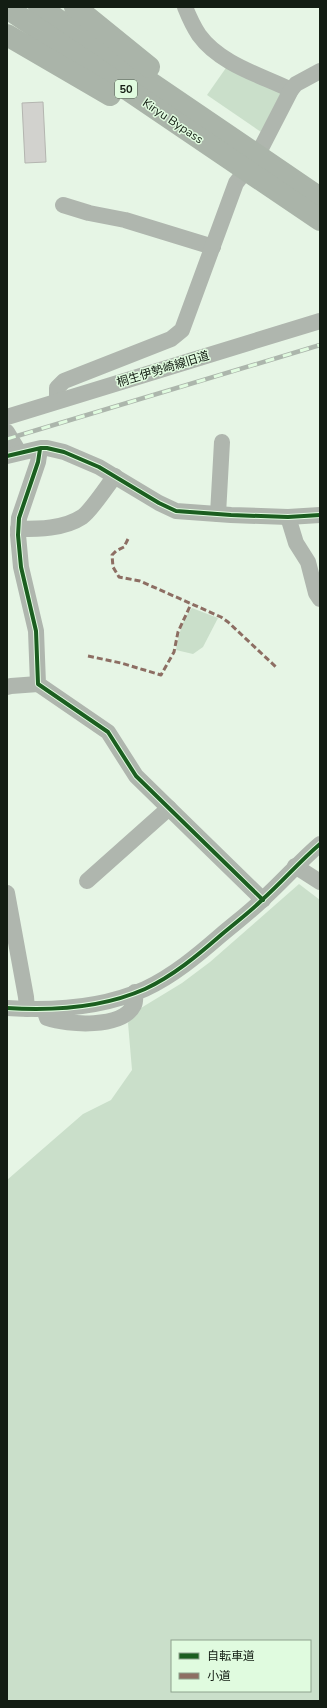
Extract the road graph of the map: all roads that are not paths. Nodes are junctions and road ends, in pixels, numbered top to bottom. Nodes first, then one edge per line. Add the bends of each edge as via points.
1 (39, 7) edge
2 (75, 7) edge
3 (186, 7) edge
4 (7, 8) edge
5 (7, 35) edge
6 (320, 71) edge
7 (291, 90) junction
8 (251, 163) junction
9 (320, 198) edge
10 (63, 205) dead end
11 (320, 220) edge
12 (213, 247) junction
13 (320, 321) edge
14 (57, 401) junction
15 (7, 417) edge
16 (7, 432) edge
17 (222, 442) dead end
18 (40, 449) junction
19 (13, 454) edge
20 (115, 476) junction
21 (218, 514) junction
22 (320, 515) edge
23 (288, 516) junction
24 (18, 529) junction
25 (320, 599) edge
26 (38, 684) junction
27 (7, 688) edge
28 (169, 808) junction
29 (320, 844) edge
30 (295, 866) junction
31 (87, 881) dead end
32 (320, 882) edge
33 (7, 893) edge
34 (263, 900) junction
35 (7, 1008) edge
36 (26, 1008) junction

1 - 8 highway, Kiryu Bypass / 50
2 - 8 highway, 50 via 173,86 234,128
3 - 7 street via 199,35 214,50 241,67
4 - 8 highway, Kiryu Bypass / 50
5 - 8 highway, 50 via 98,87 206,154
6 - 7 street via 296,84
7 - 8 street
8 - 9 highway, Kiryu Bypass / 50
8 - 11 highway, Kiryu Bypass / 50
8 - 12 street via 236,183
10 - 12 street via 125,220
12 - 14 street via 185,324 178,335 64,381 57,388
13 - 14 street, 桐生伊勢崎線旧道
14 - 15 street, 桐生伊勢崎線旧道
16 - 19 street
17 - 21 street
18 - 19 street
18 - 20 street via 53,449 75,456
18 - 24 street
20 - 21 street via 170,509
20 - 24 street via 82,517 71,523 47,528
21 - 23 street
22 - 23 street
23 - 25 street via 296,543 308,562
24 - 26 street via 19,553 36,631
26 - 27 street
26 - 28 street via 108,732 130,768
28 - 31 street
28 - 34 street
29 - 30 street
30 - 32 street
30 - 34 street
33 - 36 street
34 - 36 street via 192,959 159,982 114,999 84,1006
35 - 36 street

